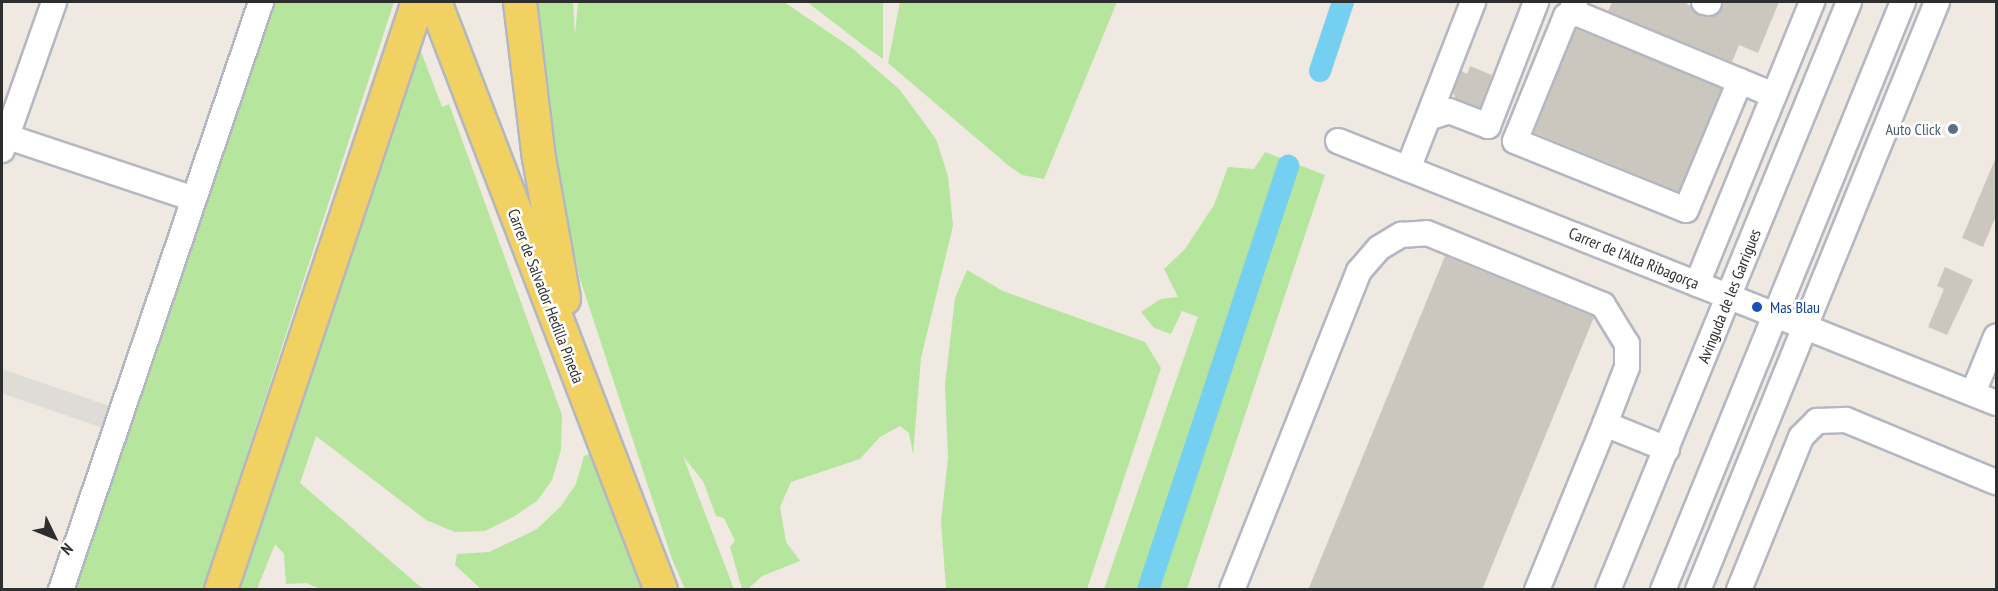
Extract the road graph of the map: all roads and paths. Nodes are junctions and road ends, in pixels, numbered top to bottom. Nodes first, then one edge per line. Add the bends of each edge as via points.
1 (54, 2) edge
2 (261, 2) edge
3 (418, 2) edge
4 (435, 2) edge
5 (520, 2) edge
6 (1473, 2) edge
7 (1536, 2) edge
8 (1812, 2) edge
9 (1849, 2) edge
10 (1903, 2) edge
11 (1937, 2) edge
12 (1576, 8) edge
13 (1740, 81) junction
14 (1774, 95) junction
15 (1429, 121) junction
16 (4, 140) edge
17 (1338, 141) dead end
18 (1408, 169) junction
19 (194, 199) junction
20 (1697, 284) junction
21 (1729, 296) junction
22 (1775, 315) junction
23 (1805, 327) junction
24 (1996, 337) edge
25 (1973, 393) junction
26 (1996, 403) edge
27 (1605, 424) junction
28 (599, 433) junction
29 (1667, 449) junction
30 (1996, 482) edge
31 (61, 590) edge
32 (221, 590) edge
33 (662, 590) edge
34 (1232, 590) edge
35 (1537, 590) edge
36 (1608, 590) edge
37 (1663, 590) edge
38 (1698, 590) edge
39 (1739, 590) edge

1 - 16 street
2 - 19 street
3 - 32 main road
4 - 28 main road, Carrer de Salvador Hedilla Pineda
5 - 28 main road via 556,267
6 - 15 street
7 - 15 street via 1488,126 1449,111
8 - 14 street, Avinguda de les Garrigues
9 - 21 street, Avinguda de les Garrigues
10 - 22 street
11 - 23 street
12 - 13 street
12 - 13 street via 1566,16 1515,141 1686,210
13 - 14 street
14 - 20 street, Avinguda de les Garrigues
15 - 18 street
16 - 19 street
17 - 18 street, Carrer de l'Alta Ribagorça
18 - 20 street, Carrer de l'Alta Ribagorça
19 - 31 street
20 - 21 street, Carrer de l'Alta Ribagorça
21 - 22 street, Carrer de l'Alta Ribagorça
21 - 29 street, Avinguda de les Garrigues
22 - 23 street, Carrer de l'Alta Ribagorça
22 - 37 street
23 - 25 street, Carrer de l'Alta Ribagorça
23 - 38 street
24 - 25 street
25 - 26 street, Carrer de l'Alta Ribagorça
27 - 29 street
27 - 34 street via 1627,367 1627,344 1618,323 1603,305 1427,233 1401,235 1379,248 1359,271
27 - 35 street
28 - 33 main road, Carrer de Salvador Hedilla Pineda
29 - 36 street, Avinguda de les Garrigues
30 - 39 street via 1846,420 1817,421 1801,437

